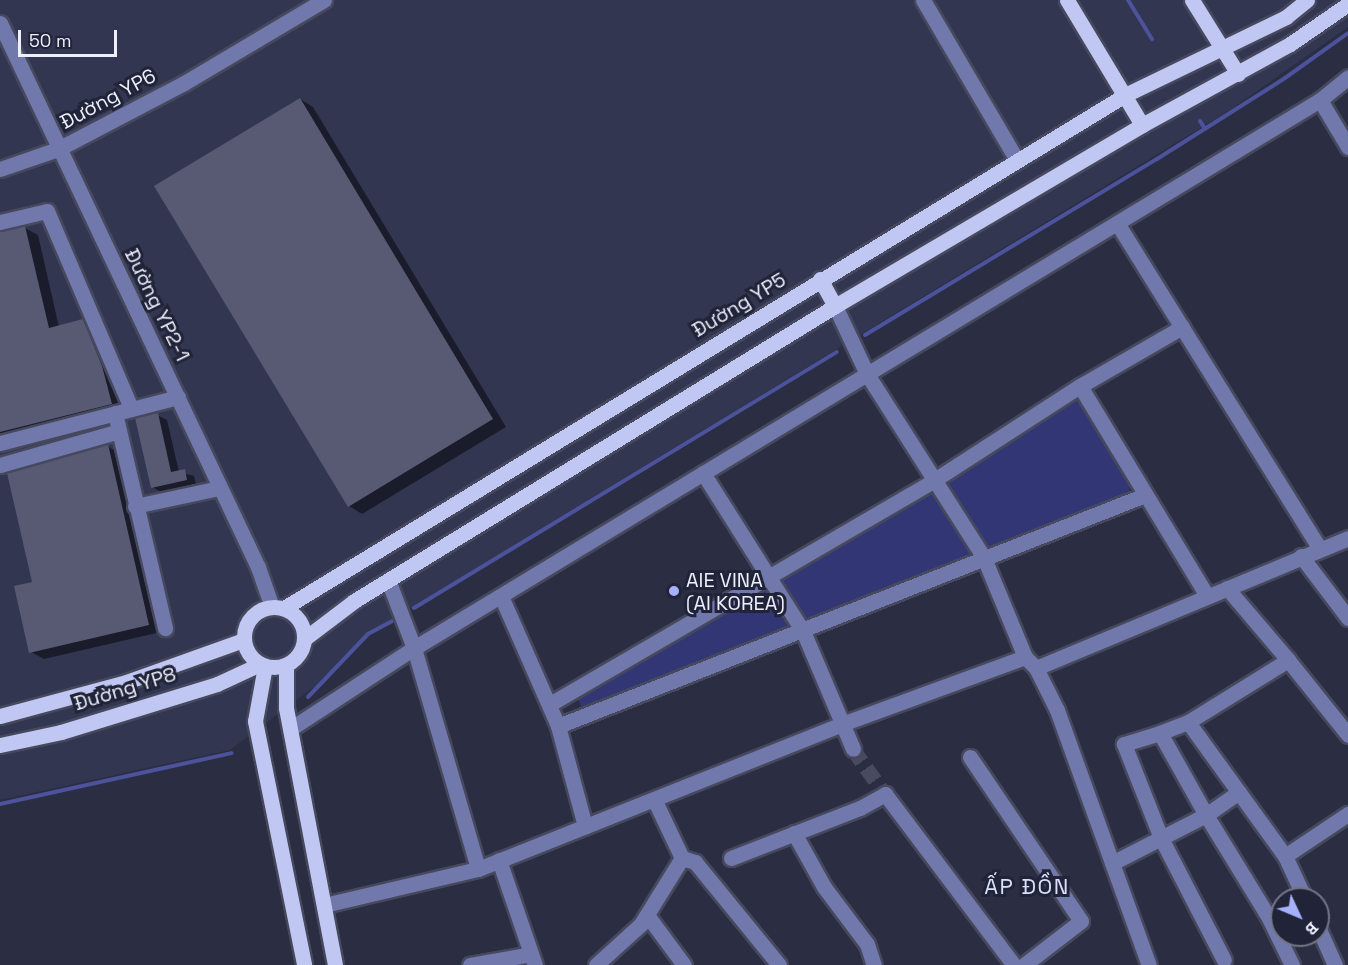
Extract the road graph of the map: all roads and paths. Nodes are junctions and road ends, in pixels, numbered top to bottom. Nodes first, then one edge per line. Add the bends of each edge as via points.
1 (324, 0) edge
2 (923, 0) edge
3 (1067, 0) edge
4 (1192, 0) edge
5 (1307, 0) edge
6 (1348, 4) edge
7 (0, 23) edge
8 (1221, 48) junction
9 (1238, 74) junction
10 (1348, 78) edge
11 (1125, 94) junction
12 (1320, 100) junction
13 (1142, 125) junction
14 (1348, 147) edge
15 (58, 149) junction
16 (1017, 160) junction
17 (0, 169) edge
18 (0, 222) edge
19 (1117, 223) junction
20 (820, 279) junction
21 (835, 306) junction
22 (1182, 327) junction
23 (867, 374) junction
24 (1080, 386) junction
25 (178, 397) junction
26 (131, 408) junction
27 (115, 413) junction
28 (119, 431) junction
29 (0, 443) edge
30 (0, 465) edge
31 (703, 473) junction
32 (936, 479) junction
33 (219, 488) junction
34 (1145, 495) junction
35 (135, 506) junction
36 (1348, 538) edge
37 (1319, 549) junction
38 (1301, 556) junction
39 (984, 558) junction
40 (769, 573) junction
41 (388, 580) junction
42 (1227, 588) junction
43 (501, 596) junction
44 (1207, 596) junction
45 (278, 608) junction
46 (1348, 618) edge
47 (165, 628) dead end
48 (803, 631) junction
49 (304, 639) junction
50 (243, 640) junction
51 (414, 648) junction
52 (1288, 660) junction
53 (1030, 663) junction
54 (263, 665) junction
55 (286, 665) junction
56 (550, 704) junction
57 (0, 716) edge
58 (1188, 722) junction
59 (842, 724) junction
60 (558, 726) junction
61 (290, 729) junction
62 (1160, 733) junction
63 (1348, 735) edge
64 (0, 745) edge
65 (853, 749) tunnel mouth
66 (970, 757) dead end
67 (1239, 792) junction
68 (654, 799) junction
69 (1348, 814) edge
70 (1206, 815) junction
71 (585, 826) junction
72 (794, 833) junction
73 (1161, 838) junction
74 (1285, 856) junction
75 (682, 858) junction
76 (731, 858) dead end
77 (499, 860) junction
78 (1112, 863) junction
79 (478, 869) junction
80 (1299, 887) edge
81 (324, 905) junction
82 (646, 915) junction
83 (1327, 947) edge
84 (533, 960) edge
85 (1224, 960) dead end
86 (304, 965) edge
87 (335, 965) edge
88 (470, 965) edge
89 (596, 965) edge
90 (684, 965) edge
91 (778, 965) edge
92 (874, 965) edge
93 (1014, 965) edge
94 (1024, 965) edge
95 (1149, 965) edge
96 (1292, 965) edge
97 (1335, 965) edge

1 - 15 street, Đường YP6 via 184,83
2 - 16 street
3 - 11 main road
4 - 8 main road
5 - 8 main road, Đường YP5 via 1286,17
6 - 9 main road via 1310,32
7 - 15 street, Đường YP2-1
8 - 9 main road
8 - 11 main road, Đường YP5
9 - 13 main road
10 - 12 street
11 - 13 main road
11 - 16 main road, Đường YP5
12 - 14 street
12 - 19 street
13 - 21 main road
15 - 17 street, Đường YP6
15 - 25 street, Đường YP2-1
16 - 20 main road, Đường YP5
18 - 26 street via 47,211
19 - 22 street
19 - 23 street
20 - 21 main road
20 - 45 main road, Đường YP5
21 - 23 street
21 - 41 main road
22 - 24 street
22 - 37 street
23 - 31 street
23 - 32 street
24 - 32 street
24 - 34 street
25 - 26 street
25 - 33 street, Đường YP2-1
26 - 27 street
27 - 28 street
27 - 29 street
28 - 30 street
28 - 35 street
31 - 40 street
31 - 43 street
32 - 39 street
32 - 40 street
33 - 35 street
33 - 45 street, Đường YP2-1
34 - 39 street
34 - 44 street
35 - 47 street
36 - 37 street
37 - 38 street
38 - 42 street
38 - 46 street
39 - 48 street
39 - 53 street
40 - 48 street
40 - 56 street
41 - 49 main road
41 - 51 street
42 - 44 street
42 - 52 street
43 - 51 street
43 - 56 street
44 - 53 street
45 - 49 main road via 301,623
45 - 50 main road via 250,618
48 - 59 street
48 - 60 street
49 - 55 main road via 298,656
50 - 54 main road via 248,653
50 - 57 main road, Đường YP8 via 126,682
51 - 61 street
51 - 79 street
52 - 58 street
52 - 63 street
53 - 59 street
53 - 78 street via 1057,711
54 - 55 main road
54 - 64 main road, Đường YP8 via 217,684 82,726
54 - 86 main road via 255,721
55 - 61 main road
56 - 60 street
58 - 62 street
58 - 67 street
59 - 65 street
59 - 68 street
60 - 71 street
61 - 81 main road
62 - 70 street
62 - 73 street via 1124,744
66 - 94 street via 1081,921
67 - 70 street
67 - 74 street
68 - 71 street
68 - 75 street
69 - 74 street
70 - 73 street
70 - 96 street via 1268,916
71 - 77 street
72 - 76 street
72 - 92 street via 824,887 867,944
72 - 93 street via 885,794
73 - 78 street
73 - 85 street
74 - 80 street
75 - 82 street
75 - 91 street via 694,862
77 - 79 street
77 - 84 street
78 - 95 street
79 - 81 street
81 - 87 main road
82 - 89 street
82 - 90 street
83 - 97 street
84 - 88 street

